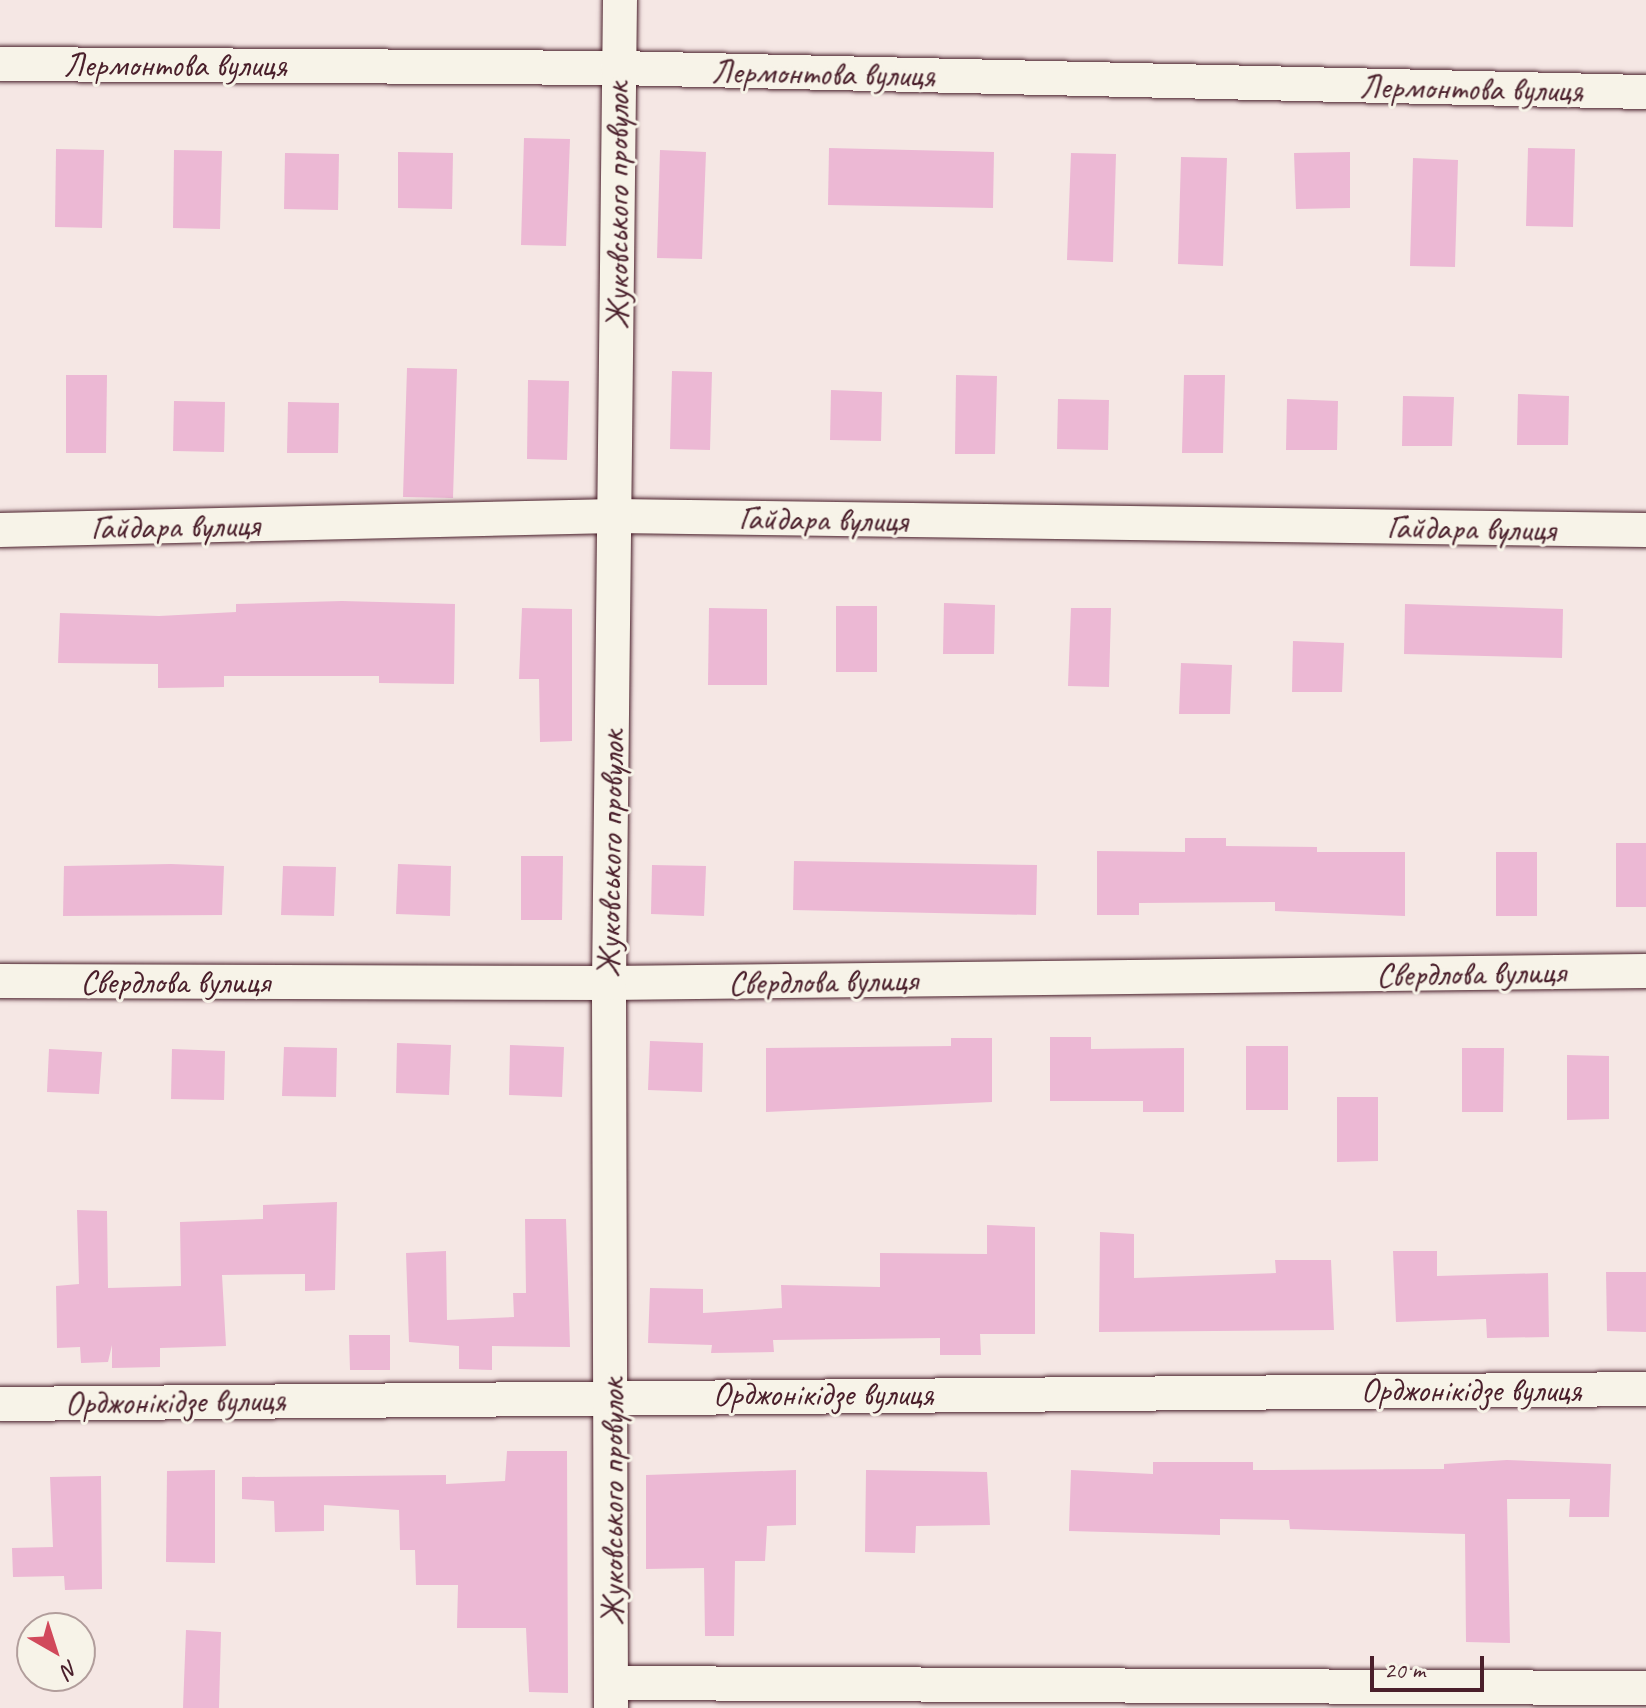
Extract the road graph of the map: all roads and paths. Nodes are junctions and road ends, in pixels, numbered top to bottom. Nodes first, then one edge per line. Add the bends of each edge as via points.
1 (620, 0) edge
2 (0, 64) edge
3 (618, 68) junction
4 (1646, 92) edge
5 (615, 516) junction
6 (0, 530) edge
7 (1646, 530) edge
8 (1646, 971) edge
9 (0, 981) edge
10 (609, 983) junction
11 (1646, 1389) edge
12 (612, 1396) junction
13 (0, 1404) edge
14 (1646, 1688) edge
15 (611, 1695) edge

1 - 3 street, Жуковського провулок
2 - 3 street, Лермонтова вулиця
3 - 4 street, Лермонтова вулиця
3 - 5 street, Жуковського провулок
5 - 6 street, Гайдара вулиця
5 - 7 street, Гайдара вулиця
5 - 10 street, Жуковського провулок
8 - 10 street, Свердлова вулиця
9 - 10 street, Свердлова вулиця
10 - 12 street, Жуковського провулок
11 - 12 street, Орджонікідзе вулиця
12 - 13 street, Орджонікідзе вулиця
12 - 15 street, Жуковського провулок
14 - 15 street

